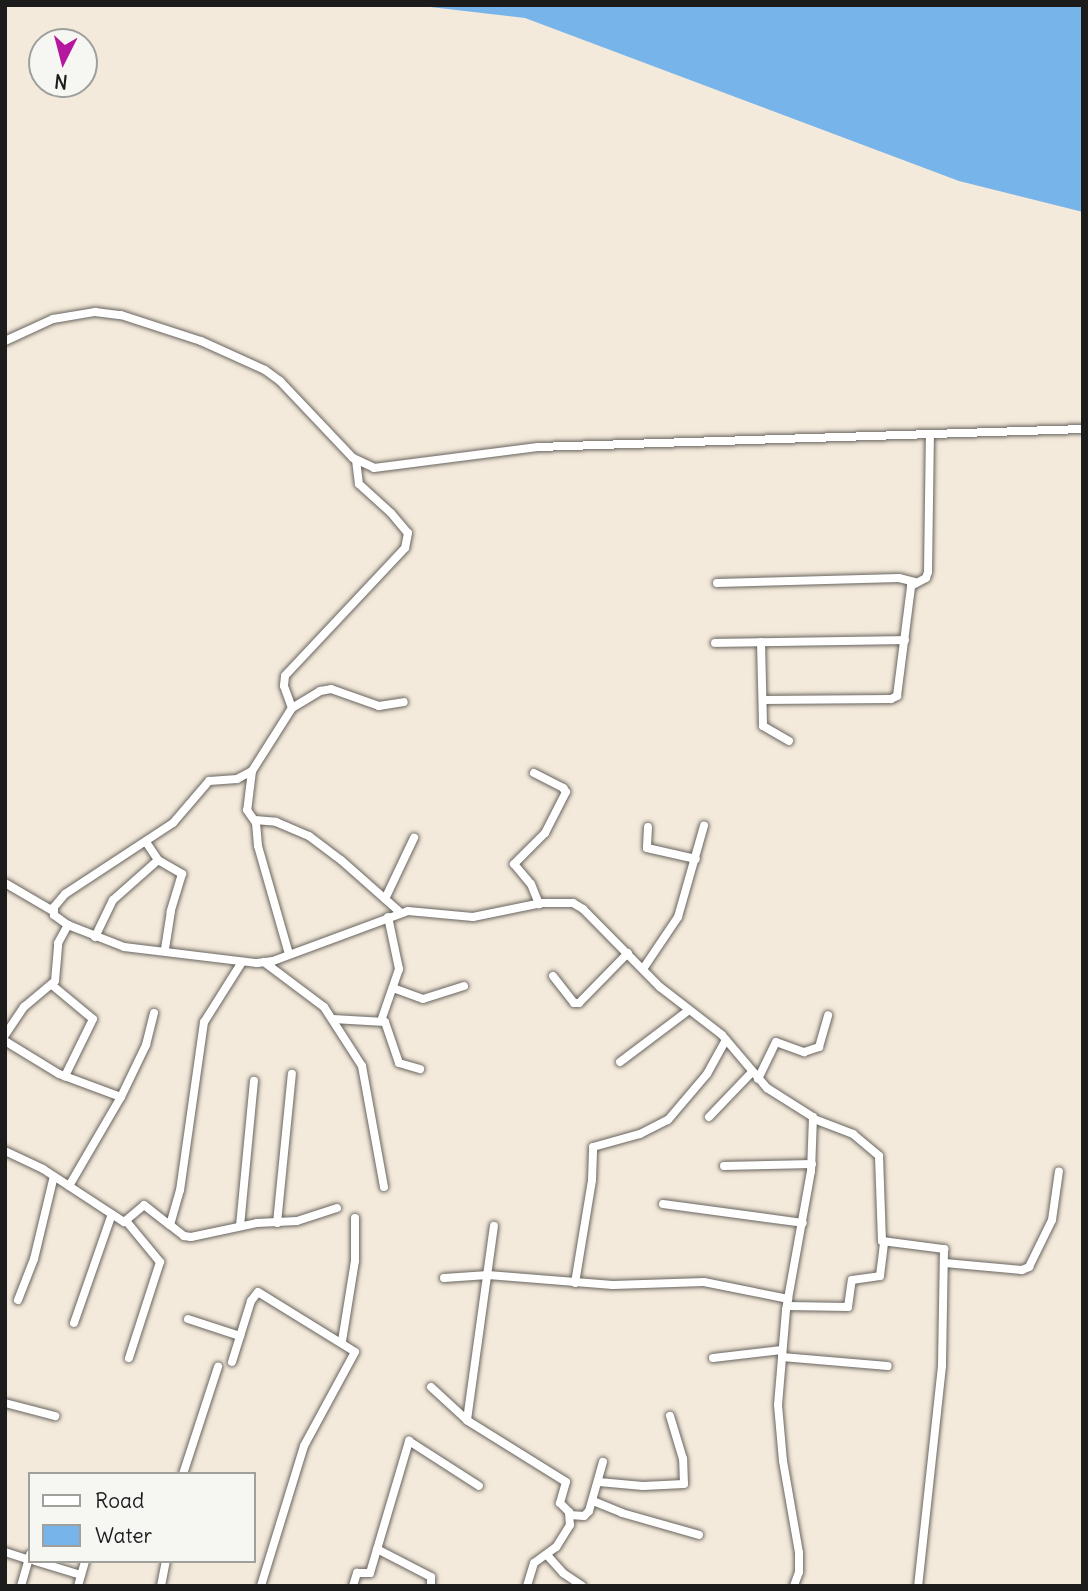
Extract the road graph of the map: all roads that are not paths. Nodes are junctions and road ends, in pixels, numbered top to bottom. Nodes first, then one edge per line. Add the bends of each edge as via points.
1 (5, 341) edge
2 (1083, 429) edge
3 (930, 435) junction
4 (356, 460) junction
5 (915, 582) junction
6 (717, 583) dead end
7 (905, 639) junction
8 (761, 642) junction
9 (715, 643) dead end
10 (762, 700) junction
11 (404, 702) dead end
12 (292, 708) junction
13 (789, 741) dead end
14 (251, 771) junction
15 (534, 773) dead end
16 (255, 820) junction
17 (704, 826) dead end
18 (648, 827) dead end
19 (414, 838) dead end
20 (146, 842) junction
21 (696, 859) junction
22 (158, 860) junction
23 (5, 883) edge
24 (386, 898) junction
25 (538, 904) junction
26 (53, 911) junction
27 (401, 913) junction
28 (388, 917) junction
29 (68, 925) junction
30 (95, 937) junction
31 (164, 950) junction
32 (628, 953) junction
33 (289, 954) junction
34 (242, 962) junction
35 (264, 962) junction
36 (643, 969) junction
37 (553, 976) dead end
38 (52, 985) junction
39 (464, 986) dead end
40 (393, 988) junction
41 (689, 1010) junction
42 (154, 1013) dead end
43 (828, 1015) dead end
44 (333, 1019) junction
45 (381, 1021) junction
46 (5, 1035) edge
47 (726, 1040) junction
48 (5, 1041) edge
49 (620, 1062) dead end
50 (420, 1069) dead end
51 (292, 1074) dead end
52 (755, 1075) junction
53 (65, 1076) junction
54 (254, 1081) dead end
55 (121, 1097) junction
56 (709, 1117) dead end
57 (814, 1119) junction
58 (5, 1151) edge
59 (812, 1164) junction
60 (724, 1166) dead end
61 (1059, 1171) dead end
62 (54, 1176) junction
63 (69, 1186) junction
64 (384, 1187) dead end
65 (663, 1203) dead end
66 (337, 1208) dead end
67 (112, 1214) junction
68 (355, 1218) dead end
69 (127, 1222) junction
70 (277, 1223) junction
71 (803, 1223) junction
72 (170, 1225) junction
73 (240, 1226) junction
74 (494, 1226) dead end
75 (884, 1243) junction
76 (945, 1263) junction
77 (488, 1275) junction
78 (444, 1278) dead end
79 (575, 1283) junction
80 (18, 1300) dead end
81 (788, 1303) junction
82 (188, 1319) dead end
83 (74, 1323) dead end
84 (240, 1335) junction
85 (342, 1341) junction
86 (782, 1354) junction
87 (713, 1357) dead end
88 (129, 1358) dead end
89 (232, 1362) dead end
90 (888, 1366) dead end
91 (218, 1367) dead end
92 (432, 1387) dead end
93 (5, 1403) edge
94 (55, 1416) dead end
95 (670, 1416) dead end
96 (467, 1420) junction
97 (603, 1462) dead end
98 (184, 1472) edge
99 (599, 1482) junction
100 (479, 1486) dead end
101 (593, 1501) junction
102 (570, 1515) junction
103 (699, 1535) dead end
104 (377, 1549) junction
105 (5, 1552) edge
106 (547, 1555) junction
107 (28, 1558) edge
108 (30, 1563) edge
109 (44, 1563) edge
110 (84, 1563) edge
111 (166, 1563) edge
112 (81, 1575) junction
113 (21, 1586) edge
114 (78, 1586) edge
115 (161, 1586) edge
116 (261, 1586) edge
117 (353, 1586) edge
118 (431, 1586) edge
119 (527, 1586) edge
120 (582, 1586) edge
121 (794, 1586) edge
122 (918, 1586) edge

1 - 4 street via 52,319 95,312 121,314 201,341 265,369
2 - 3 street
3 - 4 street via 538,447 381,468
3 - 5 street via 928,570 926,578
4 - 12 street via 359,484 398,520 408,541 285,676
5 - 6 street via 899,578
5 - 7 street
7 - 8 street
7 - 10 street via 894,698
8 - 9 street
8 - 10 street
10 - 13 street via 765,728
11 - 12 street via 379,706 331,689
12 - 14 street
14 - 16 street via 247,806
14 - 20 street via 237,779 209,781 183,814
15 - 25 street via 566,792 545,833 514,864 531,884
16 - 24 street via 276,822 309,836
16 - 33 street
17 - 21 street
18 - 21 street via 647,848
19 - 24 street
20 - 22 street
20 - 26 street via 65,894
21 - 36 street via 678,916
22 - 30 street via 113,901
22 - 31 street via 182,874
23 - 26 street
24 - 27 street
25 - 27 street via 473,917 417,910
25 - 32 street via 576,905
26 - 29 street
27 - 28 street
28 - 33 street
28 - 40 street via 399,965
29 - 30 street
29 - 38 street via 58,943
30 - 31 street via 124,947
31 - 34 street
32 - 36 street
32 - 37 street via 579,1003 574,1003
33 - 35 street
34 - 35 street
34 - 72 street via 204,1023 180,1190
35 - 44 street via 305,990
36 - 41 street
38 - 46 street via 24,1007
38 - 53 street via 93,1019
39 - 40 street via 423,999
40 - 45 street
41 - 47 street
41 - 49 street
42 - 55 street via 146,1045
43 - 52 street via 819,1047 804,1052 776,1042
44 - 45 street
44 - 64 street via 364,1072
45 - 50 street via 387,1025 399,1063
47 - 52 street
47 - 79 street via 707,1074 667,1120 640,1134 593,1147
48 - 53 street
51 - 70 street
52 - 56 street
52 - 57 street
53 - 55 street
54 - 73 street
55 - 63 street
57 - 59 street
57 - 75 street via 853,1134 879,1156
58 - 62 street
59 - 60 street
59 - 71 street
61 - 76 street via 1052,1220 1029,1267
62 - 63 street
62 - 80 street via 34,1259
63 - 67 street
65 - 71 street
66 - 70 street
67 - 69 street
67 - 83 street
68 - 85 street via 355,1261
69 - 72 street via 144,1205
69 - 88 street via 160,1262
70 - 73 street
71 - 81 street
72 - 73 street via 191,1237
74 - 77 street
75 - 76 street via 941,1247
75 - 81 street via 880,1276 852,1280 848,1307
76 - 122 street via 936,1435
77 - 78 street
77 - 79 street
77 - 96 street
79 - 81 street via 704,1282
81 - 86 street
82 - 84 street
84 - 85 street via 258,1292
84 - 89 street
85 - 116 street via 355,1355 304,1446
86 - 87 street
86 - 90 street
86 - 121 street via 778,1405 799,1553
91 - 98 street
92 - 96 street
93 - 94 street
95 - 99 street via 683,1459 684,1484
96 - 102 street via 565,1480 560,1503
97 - 99 street
99 - 101 street
100 - 104 street via 409,1441
101 - 102 street via 584,1517
101 - 103 street
102 - 106 street via 564,1537
104 - 117 street via 370,1573 356,1573
104 - 118 street via 430,1576
105 - 107 street
106 - 119 street via 534,1563
106 - 120 street
108 - 113 street
109 - 112 street
110 - 112 street
111 - 115 street
112 - 114 street

